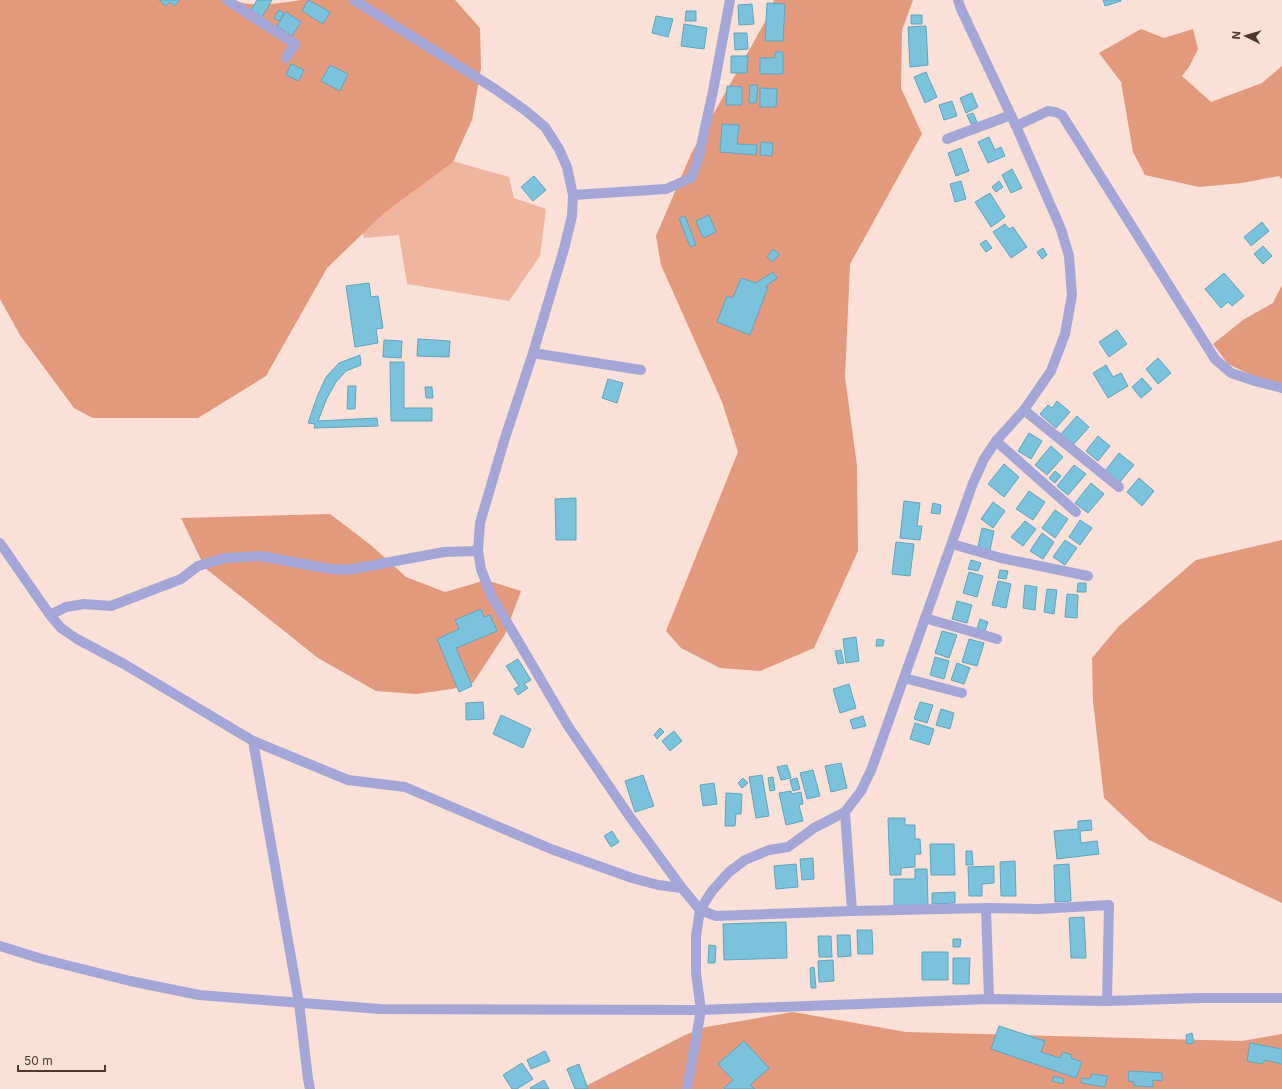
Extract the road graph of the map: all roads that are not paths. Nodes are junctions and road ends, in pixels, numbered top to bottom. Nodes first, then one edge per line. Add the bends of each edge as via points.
1 (227, 0) edge
2 (354, 0) edge
3 (730, 0) edge
4 (958, 0) edge
5 (286, 58) dead end
6 (1011, 115) junction
7 (1016, 126) junction
8 (947, 139) dead end
9 (573, 195) junction
10 (533, 353) junction
11 (640, 370) dead end
12 (1282, 388) edge
13 (1024, 410) junction
14 (996, 441) junction
15 (1119, 487) dead end
16 (1076, 512) dead end
17 (0, 543) edge
18 (952, 544) junction
19 (478, 551) junction
20 (1088, 576) dead end
21 (50, 615) junction
22 (925, 618) junction
23 (998, 640) dead end
24 (904, 678) junction
25 (962, 693) dead end
26 (253, 741) junction
27 (845, 812) junction
28 (682, 888) junction
29 (986, 908) junction
30 (700, 910) junction
31 (852, 910) junction
32 (0, 946) edge
33 (1282, 998) edge
34 (989, 999) junction
35 (1107, 1001) junction
36 (299, 1003) junction
37 (700, 1010) junction
38 (310, 1089) edge
39 (687, 1089) edge

1 - 5 street via 295,44
2 - 9 street via 495,89 545,127 567,167
3 - 9 street via 698,160 691,178 666,189
4 - 6 street
6 - 7 street
6 - 8 street
7 - 12 street via 1048,111 1062,116 1215,359 1231,373
7 - 13 street via 1061,229 1069,256 1072,295 1065,334 1051,371
9 - 10 street via 572,216 567,236
10 - 11 street
10 - 19 street via 480,523
13 - 14 street
13 - 15 street
14 - 16 street
14 - 18 street via 973,482
17 - 21 street
18 - 20 street via 1001,558
18 - 22 street
19 - 21 street via 444,552 347,570 261,556 225,558 198,566 181,579 111,606 84,604 66,607
19 - 28 street via 481,569 491,595 568,726
21 - 26 street via 61,628 77,639
22 - 23 street
22 - 24 street
24 - 25 street
24 - 27 street via 872,768 861,791
26 - 28 street via 348,780 405,787 551,849 632,878
26 - 36 street
27 - 30 street via 814,828 788,847 769,850 745,860 728,872
27 - 31 street
28 - 30 street
29 - 31 street
29 - 34 street
29 - 35 street via 1038,909 1109,905
30 - 31 street via 716,916
30 - 37 street via 696,973
32 - 36 street via 123,980 199,995
33 - 35 street
34 - 35 street
34 - 37 street
36 - 37 street via 380,1008
36 - 38 street
37 - 39 street

